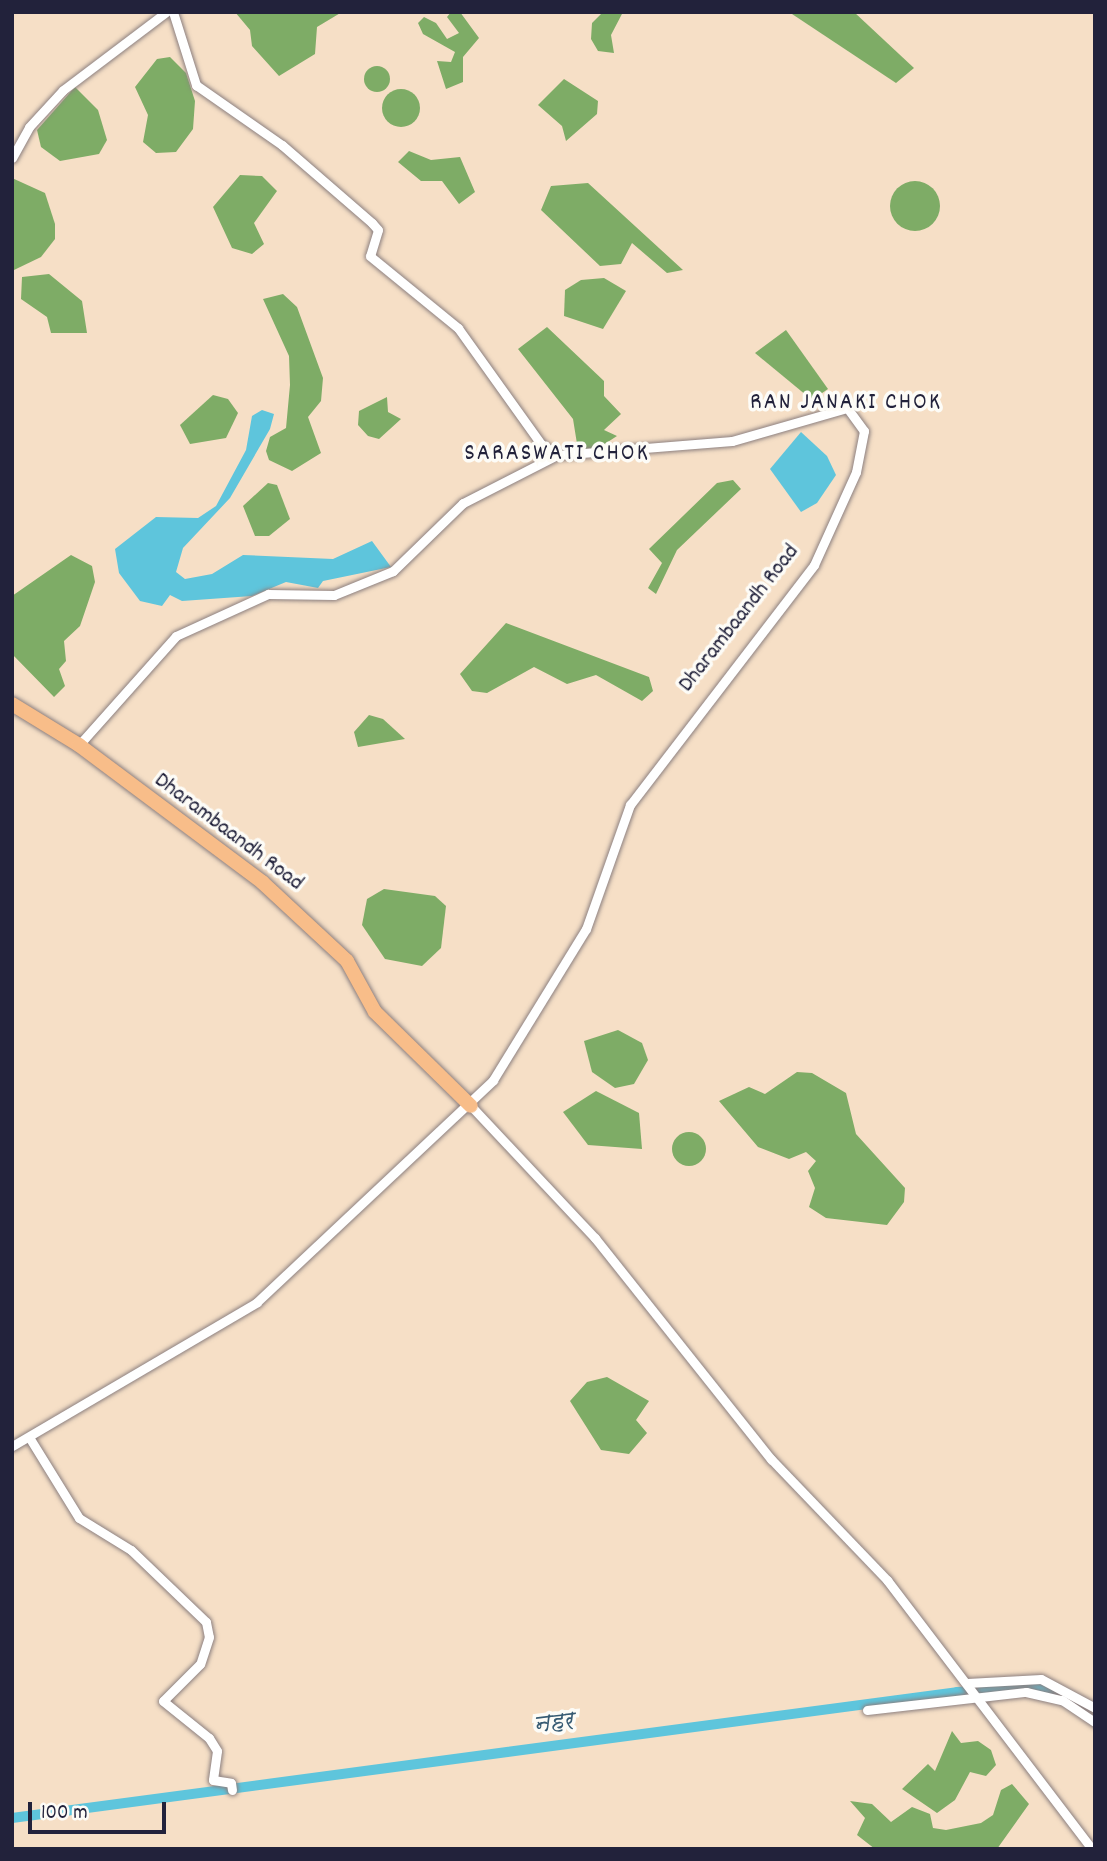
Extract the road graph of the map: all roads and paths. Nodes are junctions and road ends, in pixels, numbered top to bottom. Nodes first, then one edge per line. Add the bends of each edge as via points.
1 (166, 12) edge
2 (173, 12) edge
3 (12, 158) edge
4 (557, 455) junction
5 (12, 704) edge
6 (79, 745) junction
7 (471, 1106) junction
8 (29, 1437) junction
9 (12, 1446) edge
10 (968, 1684) junction
11 (974, 1695) junction
12 (1095, 1708) edge
13 (867, 1710) dead end
14 (1095, 1722) edge
15 (231, 1787) dead end
16 (1091, 1849) edge

1 - 3 street via 41,111
2 - 4 street via 196,85 282,145 372,223 378,230 370,256 458,328 541,444
4 - 6 street, Dharambaandh Road via 456,508 393,571 334,595 268,594 176,636
4 - 7 street, Dharambaandh Road via 732,441 847,408 865,435 856,472 814,565 630,805 578,946
5 - 6 main road, Dharambaandh Road
6 - 7 main road, Dharambaandh Road via 262,882 347,961 375,1012
7 - 8 street via 257,1302
7 - 10 street via 595,1238 771,1459 887,1580
8 - 9 street
8 - 15 street via 79,1518 131,1550 206,1622 209,1637 200,1664 163,1701 213,1744 213,1780
10 - 11 street
10 - 12 street via 1041,1679
11 - 13 street
11 - 14 street via 1048,1695
11 - 16 street

